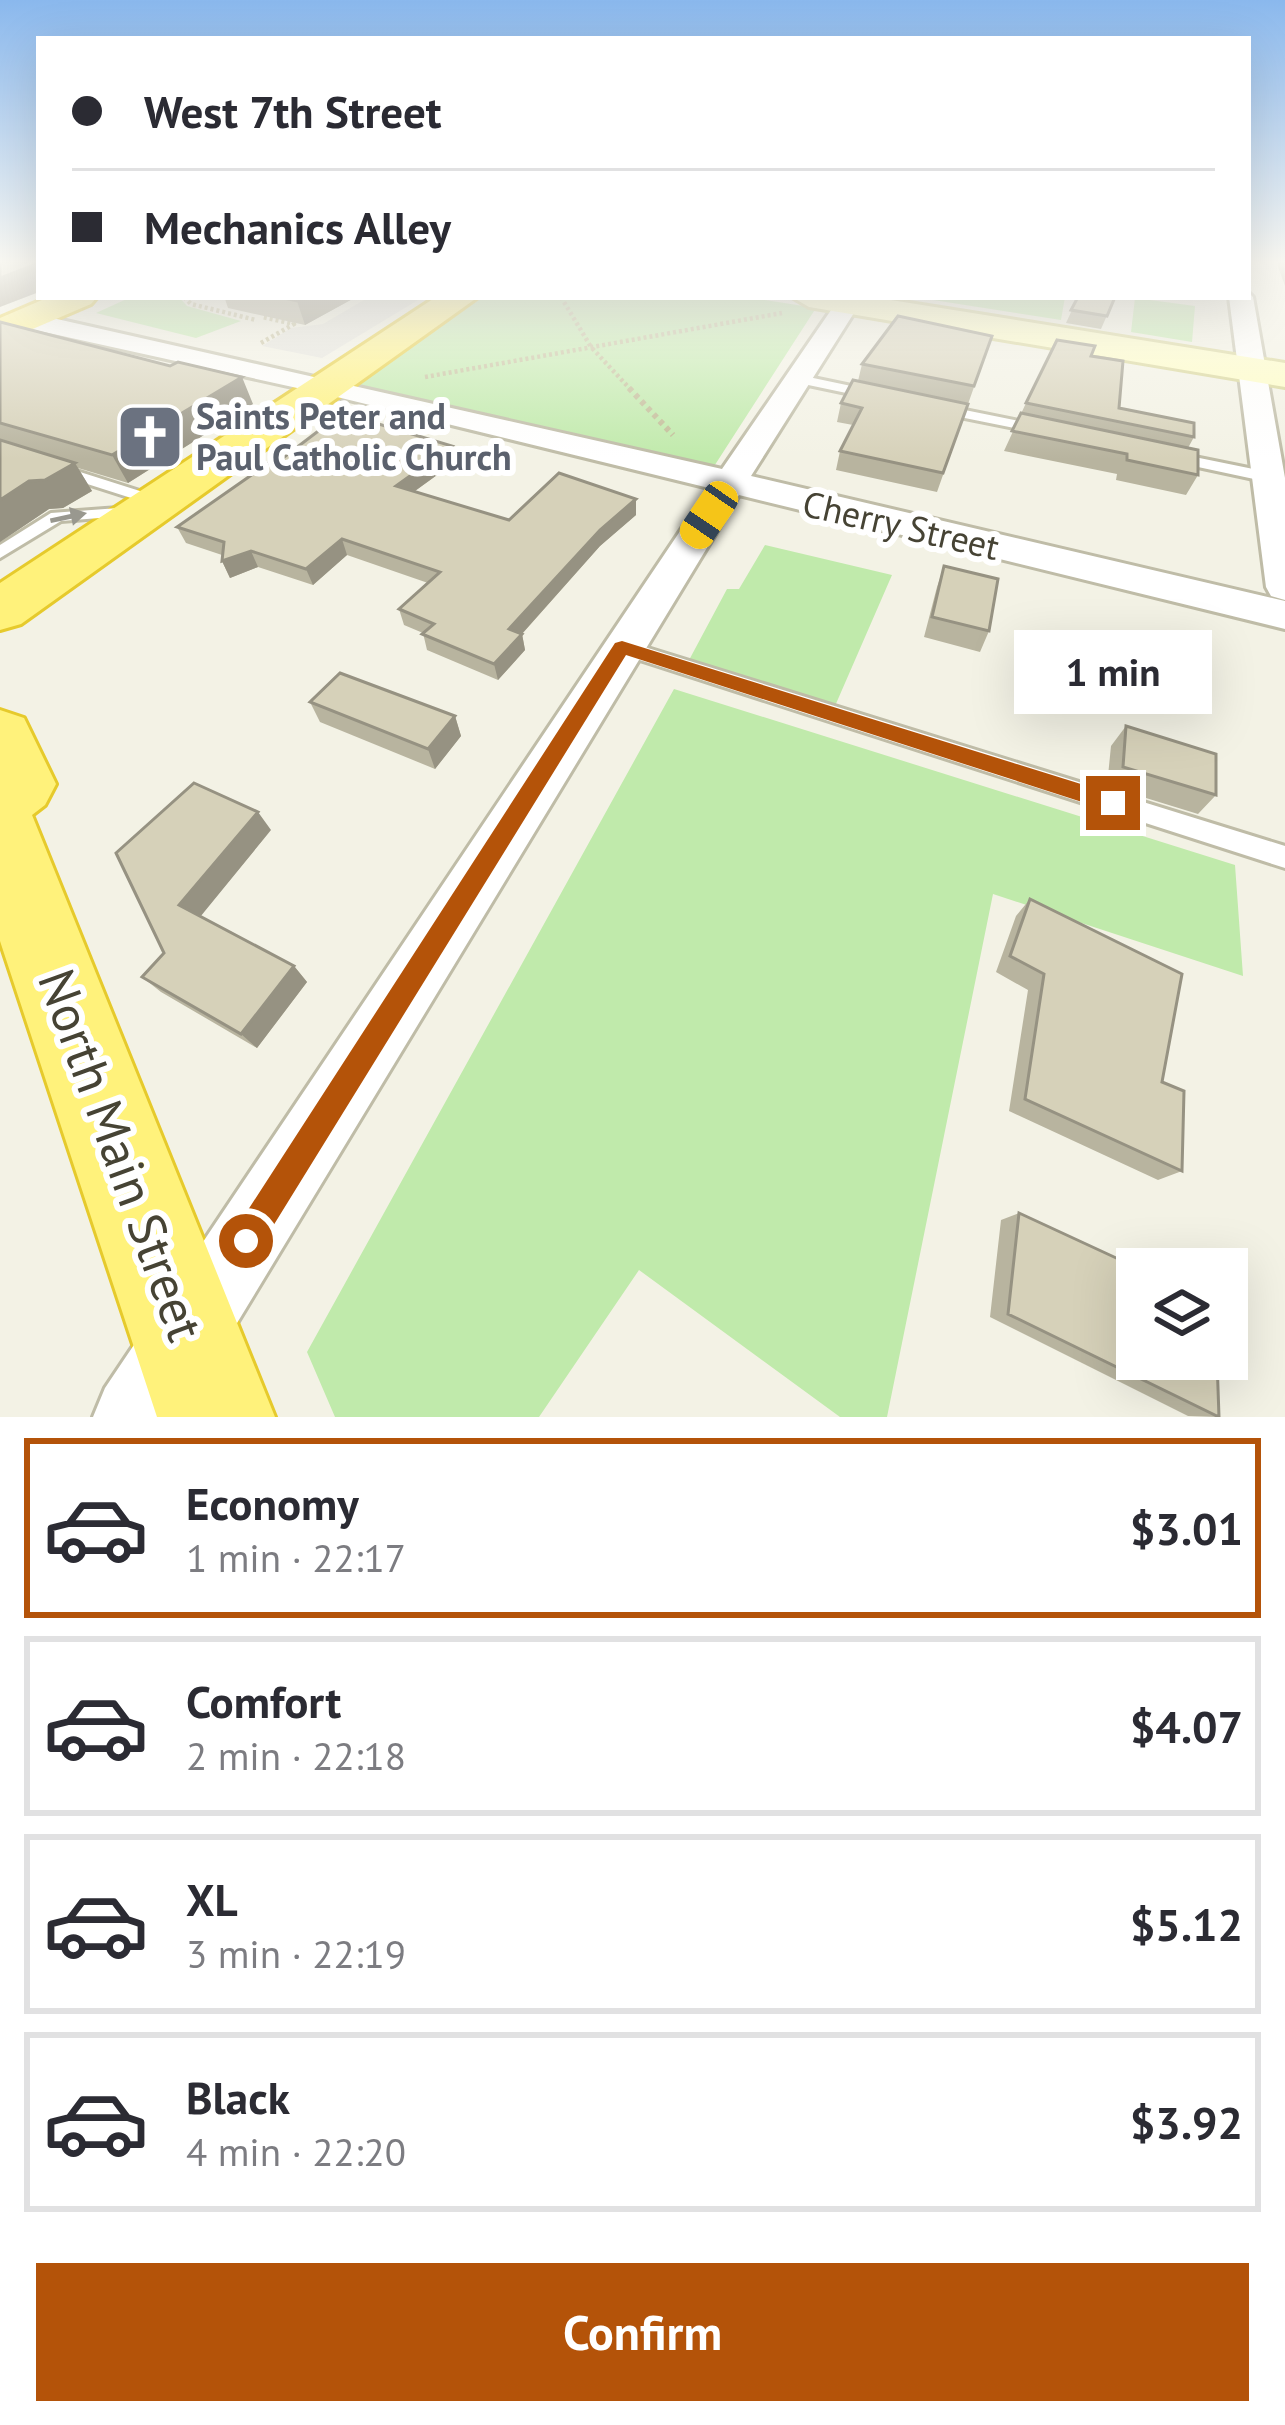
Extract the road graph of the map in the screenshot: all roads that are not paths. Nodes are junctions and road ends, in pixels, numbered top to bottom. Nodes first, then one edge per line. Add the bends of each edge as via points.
1 (19, 327) edge
2 (416, 327) edge
3 (832, 327) edge
4 (1006, 327) edge
5 (1252, 327) edge
6 (1269, 373) edge
7 (799, 379) junction
8 (329, 386) junction
9 (891, 398) edge
10 (914, 403) edge
11 (1053, 432) edge
12 (1168, 456) edge
13 (43, 465) edge
14 (1268, 477) junction
15 (730, 484) junction
16 (152, 506) junction
17 (0, 553) edge
18 (1285, 587) edge
19 (0, 610) edge
20 (1285, 615) edge
21 (622, 647) junction
22 (0, 737) edge
23 (0, 798) edge
24 (0, 826) edge
25 (1285, 857) edge
26 (202, 1374) edge
27 (134, 1417) edge

1 - 8 street, Cherry Street
2 - 8 highway
3 - 7 street
4 - 6 main road
5 - 6 street
6 - 14 street
7 - 9 lane
7 - 15 street
8 - 15 street, Cherry Street
8 - 16 highway
10 - 11 lane
12 - 14 lane
13 - 16 lane
14 - 18 street
15 - 20 street, Cherry Street
15 - 21 street
17 -> 16 lane via 57,516
16 - 19 highway
21 - 25 lane
21 - 26 street
22 - 23 highway via 20,784
24 - 26 highway, North Main Street
26 - 27 street

